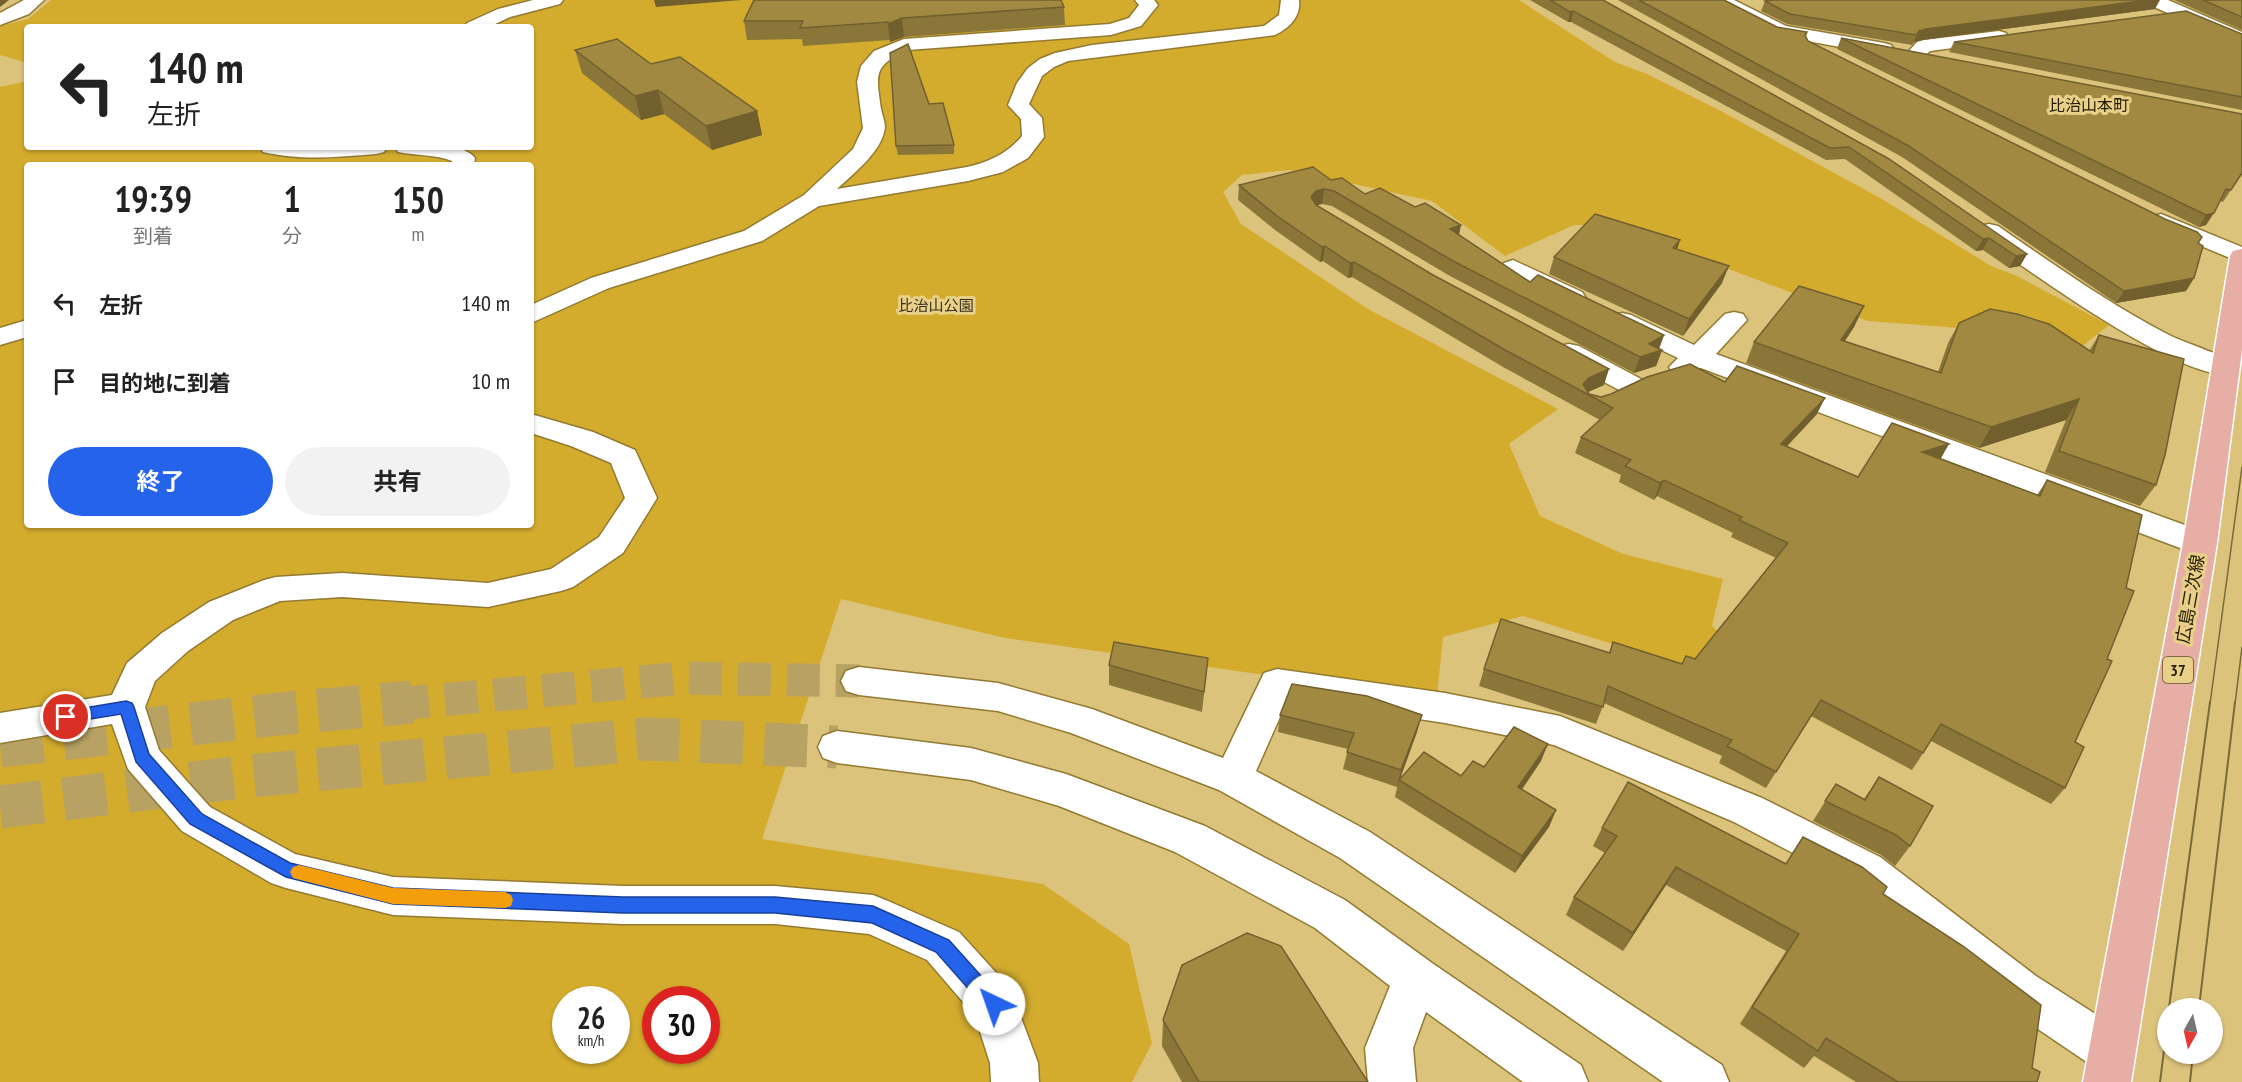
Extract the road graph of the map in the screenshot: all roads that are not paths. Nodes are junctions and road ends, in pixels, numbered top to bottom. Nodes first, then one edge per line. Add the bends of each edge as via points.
1 (36, 0) edge
2 (554, 0) edge
3 (1144, 0) edge
4 (1290, 0) edge
5 (2153, 0) edge
6 (1728, 4) edge
7 (1762, 4) dead end
8 (2182, 13) junction
9 (2142, 18) edge
10 (0, 21) edge
11 (480, 24) edge
12 (1781, 31) junction
13 (2016, 34) edge
14 (2242, 39) edge
15 (1916, 54) junction
16 (1951, 61) edge
17 (1845, 63) edge
18 (279, 150) edge
19 (332, 150) edge
20 (444, 150) edge
21 (463, 162) edge
22 (812, 200) junction
23 (2145, 213) edge
24 (1971, 218) edge
25 (2242, 256) edge
26 (1513, 268) edge
27 (534, 314) edge
28 (1734, 320) dead end
29 (24, 329) edge
30 (0, 338) edge
31 (1550, 342) edge
32 (1698, 357) junction
33 (2225, 368) junction
34 (1631, 385) junction
35 (1604, 398) edge
36 (534, 424) edge
37 (2200, 543) junction
38 (859, 681) tunnel mouth
39 (126, 707) junction
40 (0, 728) edge
41 (837, 747) tunnel mouth
42 (1233, 778) junction
43 (1416, 978) junction
44 (2109, 1066) edge
45 (1016, 1082) edge
46 (1392, 1082) edge
47 (1564, 1082) edge
48 (1705, 1082) edge

1 - 10 street
2 - 11 street via 504,13
3 - 22 street via 1149,5 1135,22 1111,29 904,45 881,55 871,66 867,82 874,128 863,152
4 - 22 street via 1290,14 1268,31 1092,51 1046,64 1034,72 1018,105 1030,118 1033,137 1020,153 995,167
5 - 8 street
6 - 7 street
6 - 12 street
8 - 9 street
8 - 14 street
12 - 15 street
12 - 17 street
13 - 15 street via 1924,46
15 - 16 street
18 - 19 street
20 - 21 street via 464,158
22 - 27 street via 753,236 600,283
23 - 25 street
24 - 33 street via 2119,320 2164,345
25 - 33 main road, 広島三次線 / 37
26 - 32 street
28 - 32 street
29 - 30 street
31 - 34 street
32 - 34 street via 1677,371
32 - 37 street
33 - 37 main road, 広島三次線 / 37
34 - 35 street
36 - 39 street via 624,457 641,498 611,545 561,579 488,595 342,585 276,589 220,611 175,642 140,673
37 - 44 main road, 広島三次線 / 37
38 - 42 street via 998,697 1079,720
39 - 40 street
39 - 45 street via 142,758 196,819 286,870 393,896 623,905 775,905 873,915 942,946 994,1004 1014,1063
41 - 43 street via 971,764 1066,791 1190,838 1330,914
42 - 44 street via 1277,682 1445,708 1560,731 1748,810 1864,870
42 - 48 street via 1355,845
43 - 46 street via 1389,1048
43 - 47 street

